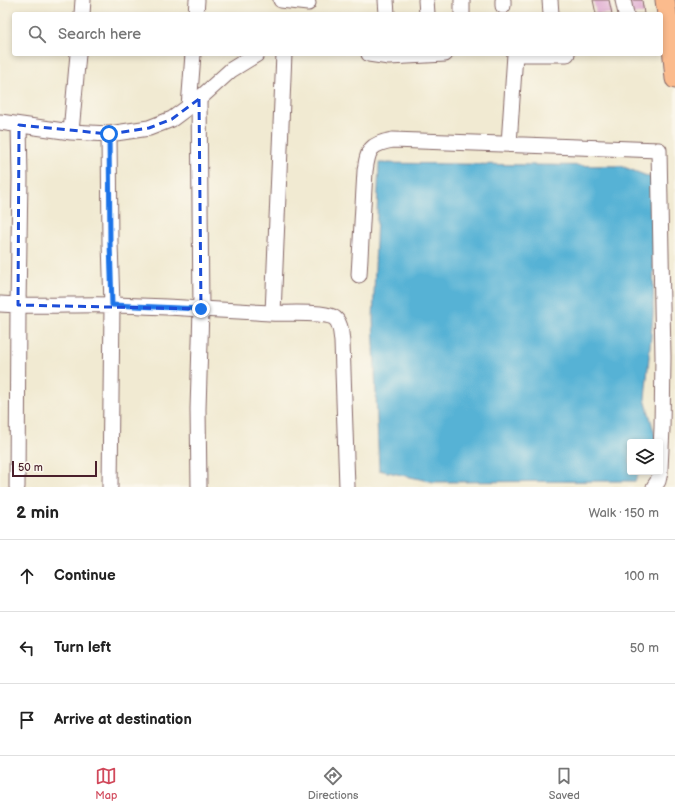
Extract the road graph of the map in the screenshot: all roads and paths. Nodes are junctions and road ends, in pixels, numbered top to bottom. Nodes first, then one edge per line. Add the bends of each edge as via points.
1 (83, 0) edge
2 (197, 0) edge
3 (281, 0) edge
4 (386, 0) edge
5 (426, 0) edge
6 (462, 0) edge
7 (550, 0) edge
8 (623, 0) edge
9 (659, 0) edge
10 (665, 0) edge
11 (308, 6) edge
12 (82, 12) edge
13 (196, 12) edge
14 (387, 12) edge
15 (427, 12) edge
16 (462, 12) edge
17 (551, 12) edge
18 (626, 12) edge
19 (661, 12) edge
20 (663, 27) edge
21 (663, 48) edge
22 (78, 56) edge
23 (193, 56) edge
24 (253, 56) edge
25 (284, 56) edge
26 (516, 56) edge
27 (675, 79) edge
28 (194, 103) junction
29 (0, 122) edge
30 (19, 125) junction
31 (71, 132) junction
32 (109, 134) junction
33 (509, 144) junction
34 (359, 275) dead end
35 (0, 304) edge
36 (18, 305) junction
37 (112, 305) junction
38 (201, 309) junction
39 (273, 313) junction
40 (661, 439) edge
41 (659, 475) edge
42 (17, 487) edge
43 (110, 487) edge
44 (199, 487) edge
45 (350, 487) edge
46 (654, 487) edge

1 - 12 street
2 - 13 street
3 - 11 street
4 - 14 street
5 - 15 street
6 - 16 street
7 - 17 street
8 - 18 street
9 - 19 street
10 - 27 main road
20 - 21 street via 666,47
22 - 31 street
23 - 28 street
24 - 28 street via 231,70
25 - 39 street
26 - 33 street
28 - 32 street via 172,119 149,128
28 - 38 street
29 - 30 street
30 - 31 street
30 - 36 street
31 - 32 street
32 - 37 street
33 - 34 street via 393,140 382,142 370,150 365,171
33 - 40 street via 659,150 663,357
35 - 36 street
36 - 37 street
36 - 42 street
37 - 38 street
37 - 43 street
38 - 39 street
38 - 44 street
39 - 45 street via 320,314 335,318 339,324
41 - 46 street

